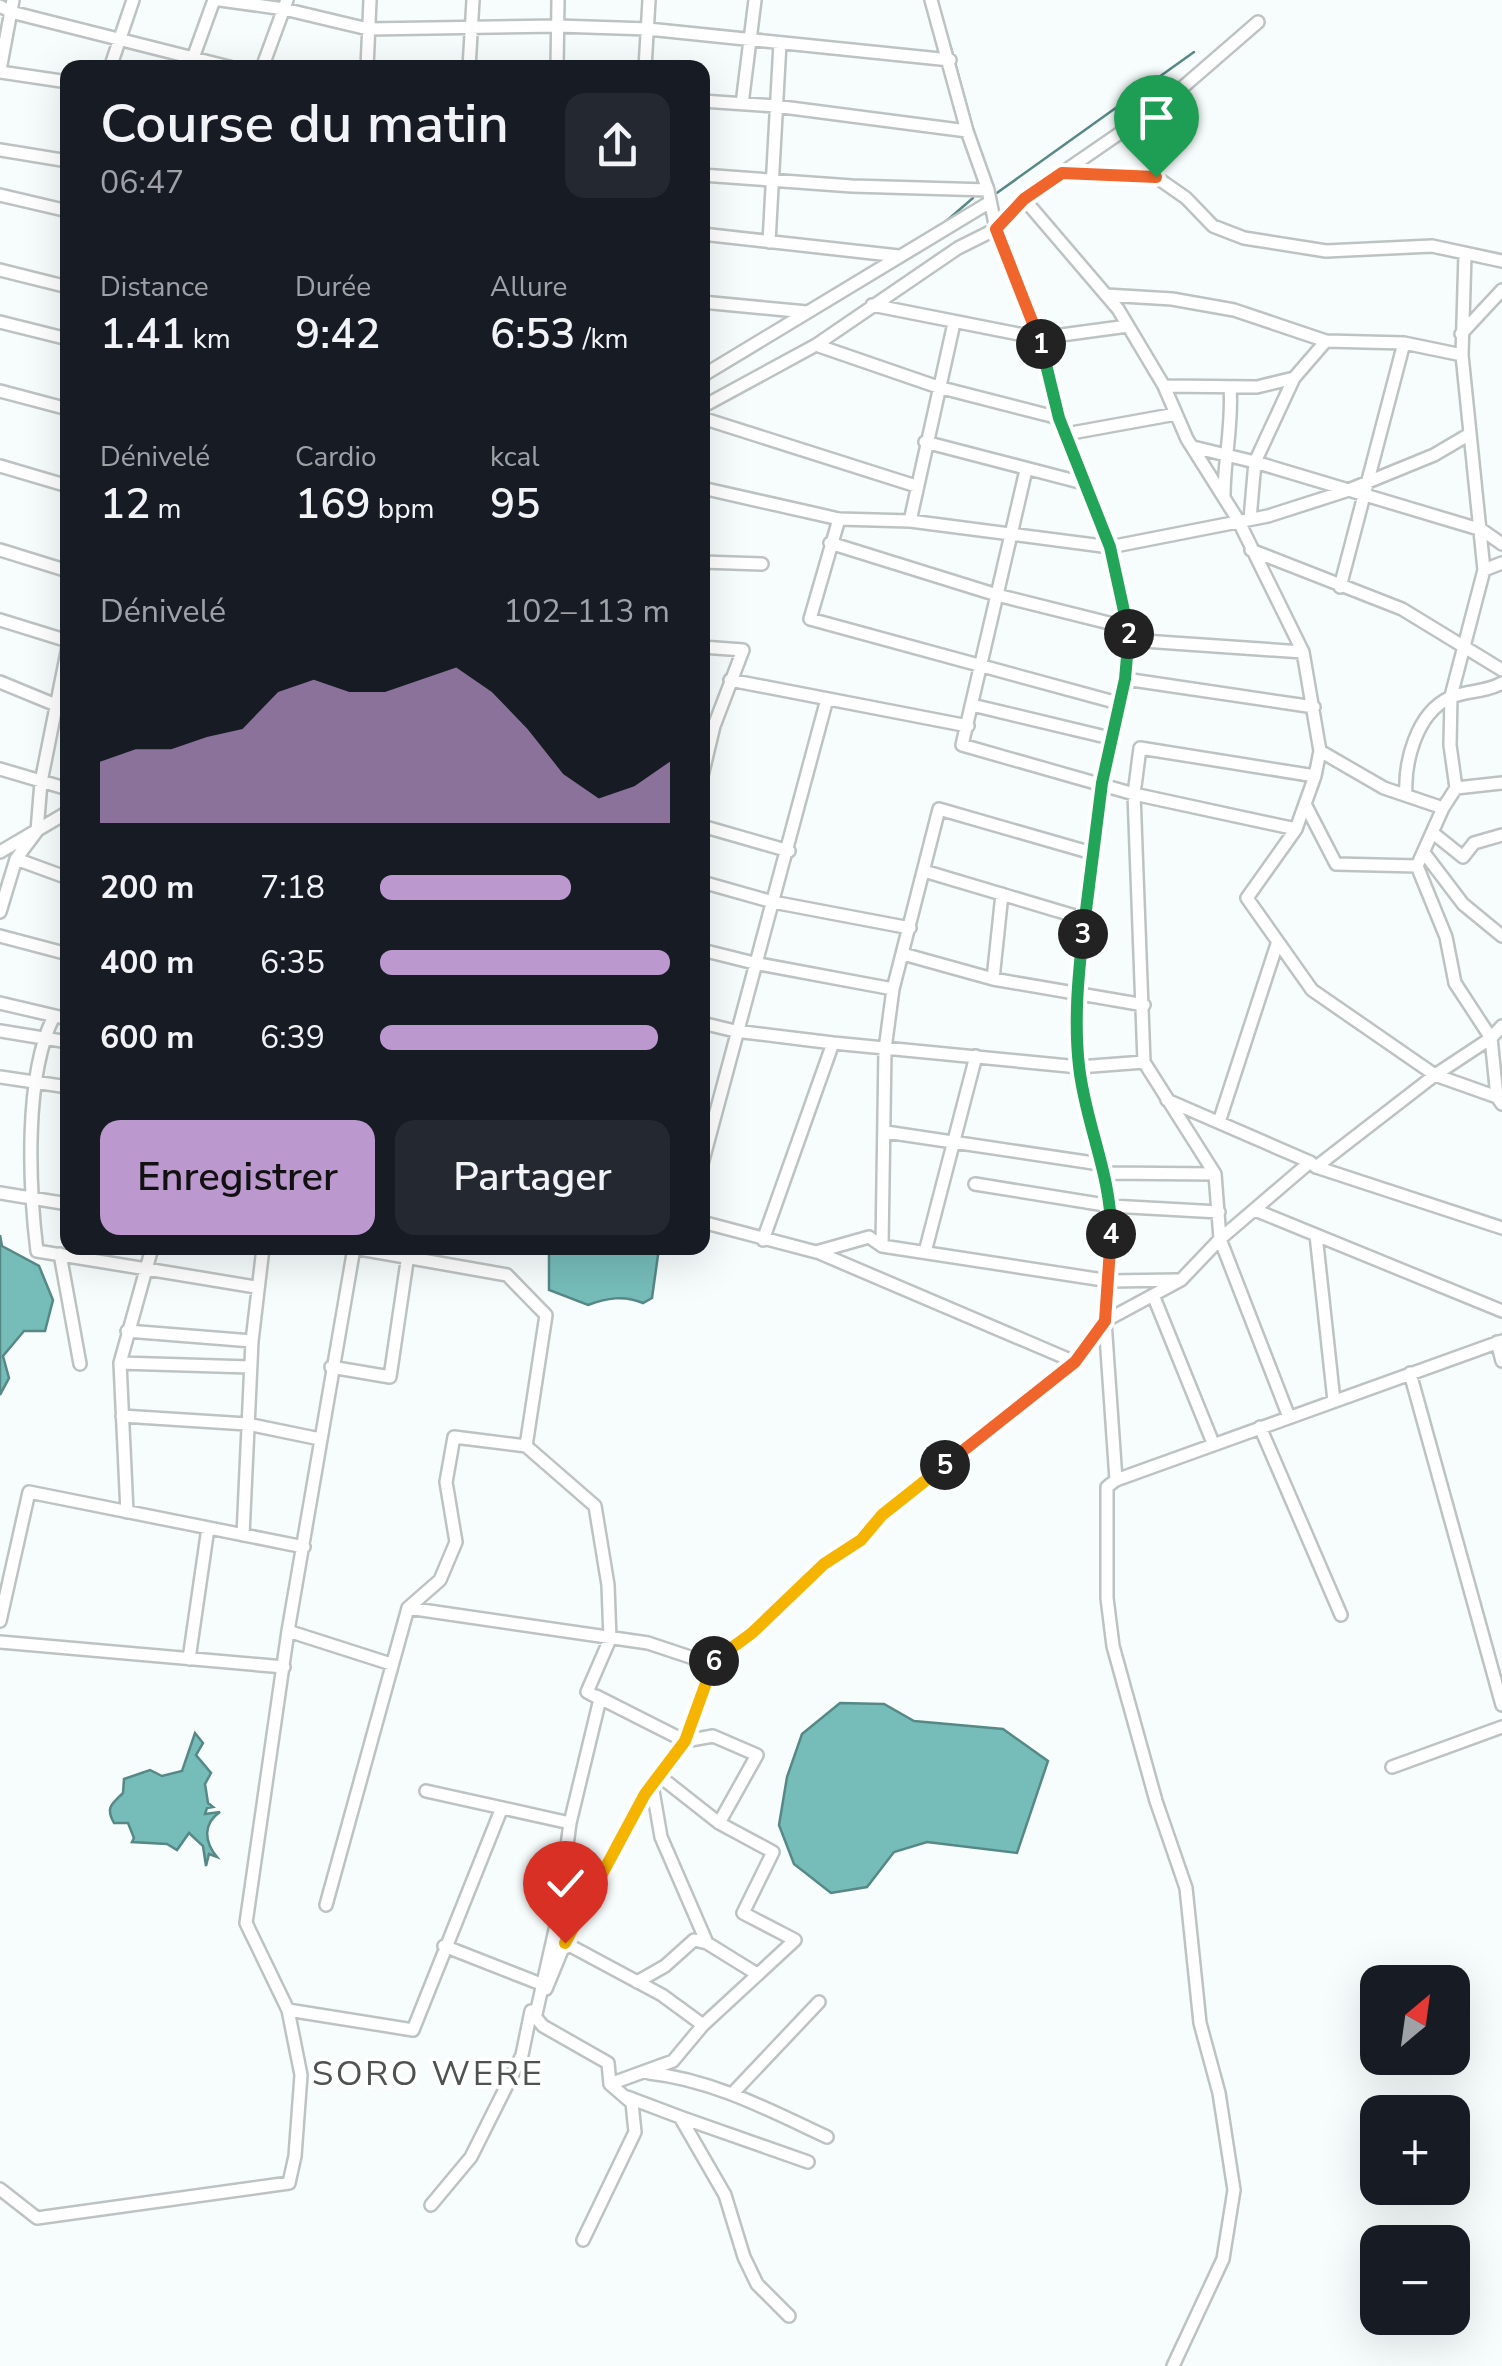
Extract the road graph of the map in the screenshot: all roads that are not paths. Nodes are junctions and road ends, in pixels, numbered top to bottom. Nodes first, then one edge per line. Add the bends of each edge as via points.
1 (133, 0) edge
2 (217, 0) edge
3 (370, 0) edge
4 (472, 0) edge
5 (558, 0) edge
6 (649, 0) edge
7 (756, 0) edge
8 (931, 0) edge
9 (285, 5) edge
10 (8, 6) edge
11 (1258, 22) dead end
12 (472, 26) junction
13 (558, 26) junction
14 (368, 29) junction
15 (648, 29) junction
16 (119, 39) junction
17 (752, 40) junction
18 (780, 43) junction
19 (194, 58) junction
20 (112, 60) edge
21 (202, 60) edge
22 (265, 60) edge
23 (367, 60) edge
24 (470, 60) edge
25 (557, 60) edge
26 (646, 60) edge
27 (950, 60) junction
28 (0, 71) edge
29 (60, 81) edge
30 (710, 102) edge
31 (742, 104) junction
32 (775, 106) junction
33 (967, 131) junction
34 (0, 150) edge
35 (60, 159) edge
36 (1062, 173) junction
37 (710, 177) edge
38 (772, 182) junction
39 (0, 195) edge
40 (989, 196) junction
41 (1024, 199) junction
42 (60, 209) edge
43 (996, 229) junction
44 (710, 235) edge
45 (769, 242) junction
46 (1465, 254) junction
47 (898, 256) junction
48 (1502, 261) edge
49 (0, 270) edge
50 (60, 285) edge
51 (1502, 290) edge
52 (1106, 296) junction
53 (710, 303) edge
54 (872, 305) junction
55 (806, 312) junction
56 (0, 322) edge
57 (954, 323) junction
58 (1128, 326) junction
59 (1461, 334) junction
60 (60, 337) edge
61 (1040, 338) junction
62 (1326, 341) junction
63 (1404, 343) junction
64 (816, 346) junction
65 (1462, 355) junction
66 (710, 371) edge
67 (1294, 378) junction
68 (1164, 386) junction
69 (1230, 386) junction
70 (938, 387) junction
71 (0, 390) edge
72 (710, 403) edge
73 (60, 407) edge
74 (1176, 414) junction
75 (1059, 418) junction
76 (710, 421) edge
77 (1066, 434) junction
78 (1468, 435) junction
79 (925, 442) junction
80 (1192, 447) junction
81 (1224, 454) junction
82 (1255, 462) junction
83 (0, 466) edge
84 (1026, 470) junction
85 (1365, 482) junction
86 (60, 484) edge
87 (1086, 484) junction
88 (916, 486) junction
89 (710, 490) edge
90 (1346, 492) junction
91 (1362, 496) junction
92 (1224, 499) junction
93 (839, 519) junction
94 (1244, 519) junction
95 (910, 521) junction
96 (1482, 530) junction
97 (1012, 536) junction
98 (830, 543) junction
99 (1502, 544) edge
100 (1110, 547) junction
101 (0, 550) edge
102 (1251, 550) junction
103 (710, 562) edge
104 (1502, 563) edge
105 (762, 564) dead end
106 (60, 569) edge
107 (1484, 570) junction
108 (1340, 587) junction
109 (996, 594) junction
110 (0, 620) edge
111 (1129, 634) junction
112 (60, 641) edge
113 (710, 648) edge
114 (1466, 648) junction
115 (1302, 652) junction
116 (981, 666) junction
117 (1502, 670) edge
118 (1125, 679) junction
119 (730, 680) junction
120 (0, 682) edge
121 (1502, 683) edge
122 (1450, 696) junction
123 (827, 699) junction
124 (1118, 703) junction
125 (972, 705) junction
126 (60, 707) edge
127 (1314, 707) junction
128 (60, 719) edge
129 (710, 720) edge
130 (968, 726) junction
131 (1110, 738) junction
132 (1320, 751) junction
133 (0, 769) edge
134 (1315, 776) junction
135 (42, 782) junction
136 (1102, 783) junction
137 (1502, 783) edge
138 (60, 787) edge
139 (1456, 788) junction
140 (1134, 794) junction
141 (1406, 795) junction
142 (1305, 804) junction
143 (1443, 808) junction
144 (60, 817) edge
145 (710, 828) edge
146 (1296, 829) junction
147 (37, 831) junction
148 (1433, 833) junction
149 (1502, 835) edge
150 (789, 851) junction
151 (0, 852) edge
152 (1092, 853) junction
153 (1425, 854) junction
154 (16, 859) junction
155 (1418, 866) junction
156 (924, 870) junction
157 (60, 875) edge
158 (710, 884) edge
159 (1002, 894) junction
160 (773, 902) junction
161 (0, 912) edge
162 (1085, 919) junction
163 (910, 928) junction
164 (0, 936) edge
165 (1502, 936) edge
166 (1277, 944) junction
167 (60, 952) edge
168 (710, 952) edge
169 (903, 954) junction
170 (754, 963) junction
171 (992, 979) junction
172 (893, 988) junction
173 (1077, 991) junction
174 (0, 1004) edge
175 (1144, 1006) junction
176 (60, 1018) edge
177 (60, 1019) edge
178 (710, 1025) edge
179 (1502, 1026) edge
180 (0, 1031) edge
181 (735, 1031) junction
182 (44, 1037) junction
183 (1492, 1038) junction
184 (60, 1040) edge
185 (833, 1043) junction
186 (885, 1049) junction
187 (976, 1056) junction
188 (1144, 1062) junction
189 (1079, 1067) junction
190 (1435, 1075) junction
191 (0, 1077) edge
192 (36, 1082) junction
193 (60, 1086) edge
194 (1166, 1099) junction
195 (1500, 1100) edge
196 (1219, 1122) junction
197 (710, 1132) edge
198 (886, 1132) junction
199 (951, 1143) junction
200 (1313, 1164) junction
201 (1102, 1169) junction
202 (1215, 1174) junction
203 (975, 1184) dead end
204 (0, 1193) edge
205 (30, 1198) junction
206 (60, 1203) edge
207 (1112, 1206) junction
208 (1255, 1210) junction
209 (1219, 1212) junction
210 (710, 1224) edge
211 (1502, 1228) edge
212 (1316, 1236) junction
213 (763, 1240) junction
214 (1220, 1240) junction
215 (882, 1246) junction
216 (816, 1252) junction
217 (925, 1252) junction
218 (60, 1254) edge
219 (60, 1255) edge
220 (66, 1255) edge
221 (150, 1255) edge
222 (262, 1255) edge
223 (353, 1255) edge
224 (407, 1255) edge
225 (424, 1255) edge
226 (146, 1268) junction
227 (1181, 1280) junction
228 (1110, 1281) junction
229 (256, 1286) junction
230 (1153, 1295) junction
231 (1502, 1311) edge
232 (1105, 1321) junction
233 (127, 1331) junction
234 (252, 1341) junction
235 (1500, 1341) edge
236 (1502, 1361) edge
237 (1075, 1362) junction
238 (120, 1363) junction
239 (80, 1364) dead end
240 (250, 1367) junction
241 (331, 1368) junction
242 (1410, 1374) junction
243 (1334, 1401) junction
244 (122, 1416) junction
245 (1289, 1417) junction
246 (247, 1424) junction
247 (1260, 1427) junction
248 (320, 1439) junction
249 (1212, 1443) junction
250 (526, 1446) junction
251 (1116, 1480) junction
252 (127, 1512) junction
253 (208, 1528) junction
254 (243, 1535) junction
255 (304, 1547) junction
256 (408, 1608) junction
257 (1340, 1615) dead end
258 (0, 1622) edge
259 (288, 1631) junction
260 (610, 1639) junction
261 (0, 1642) edge
262 (189, 1659) junction
263 (391, 1664) junction
264 (711, 1664) junction
265 (284, 1667) junction
266 (586, 1692) junction
267 (1502, 1705) edge
268 (1502, 1727) edge
269 (685, 1741) junction
270 (1392, 1768) dead end
271 (655, 1780) junction
272 (426, 1791) dead end
273 (501, 1810) junction
274 (570, 1823) junction
275 (719, 1823) junction
276 (326, 1904) dead end
277 (707, 1942) junction
278 (565, 1943) junction
279 (444, 1946) junction
280 (757, 1974) junction
281 (637, 1982) junction
282 (541, 1984) junction
283 (820, 2002) dead end
284 (288, 2010) junction
285 (533, 2013) junction
286 (702, 2024) junction
287 (643, 2072) junction
288 (610, 2084) junction
289 (732, 2094) junction
290 (626, 2096) junction
291 (680, 2118) junction
292 (827, 2137) dead end
293 (808, 2162) dead end
294 (0, 2188) edge
295 (430, 2205) dead end
296 (583, 2240) dead end
297 (788, 2316) dead end
298 (1173, 2366) edge

1 - 16 street
2 - 9 street
2 - 19 street
3 - 14 street
4 - 12 street
5 - 13 street
6 - 15 street
7 - 17 street
8 - 27 street
9 - 14 street
9 - 22 street
10 - 16 street
10 - 28 street
11 - 36 street via 1168,100
12 - 13 street
12 - 14 street
12 - 24 street
13 - 15 street
13 - 25 street
14 - 23 street
15 - 17 street
15 - 26 street
16 - 19 street
16 - 20 street
17 - 18 street
17 - 31 street
18 - 27 street
18 - 32 street
19 - 21 street
27 - 33 street
28 - 29 street
30 - 31 street
31 - 32 street
32 - 33 street
32 - 38 street
33 - 40 street
34 - 35 street
36 - 41 street
36 - 46 street via 1156,177 1213,226 1244,238 1326,250 1432,246
37 - 38 street
38 - 40 street
38 - 45 street
39 - 42 street
40 - 43 street
40 - 47 street
41 - 43 street
41 - 52 street
43 - 54 street
43 - 61 street
44 - 45 street
45 - 47 street
46 - 48 street
46 - 59 street
47 - 55 street
49 - 50 street
51 - 59 street
52 - 58 street
52 - 62 street via 1234,310
53 - 55 street
54 - 57 street
54 - 64 street
55 - 66 street
56 - 60 street
57 - 61 street
57 - 70 street
58 - 61 street
58 - 68 street
59 - 65 street
61 - 75 street
62 - 63 street
62 - 67 street
63 - 65 street
63 - 85 street
64 - 70 street
64 - 72 street
65 - 78 street
67 - 69 street
67 - 82 street
68 - 69 street
68 - 74 street
69 - 81 street via 1233,426
70 - 75 street
70 - 79 street
71 - 73 street
74 - 77 street
74 - 80 street
75 - 77 street
76 - 88 street
77 - 87 street
78 - 85 street
78 - 96 street
79 - 84 street
79 - 88 street
80 - 81 street
80 - 92 street
81 - 82 street
81 - 92 street
82 - 90 street
82 - 94 street
83 - 86 street
84 - 87 street
84 - 97 street
85 - 90 street
85 - 91 street
87 - 100 street
88 - 95 street
89 - 93 street
90 - 91 street
90 - 94 street
91 - 96 street
91 - 108 street
92 - 94 street
93 - 95 street
93 - 98 street
94 - 100 street
94 - 102 street
95 - 97 street
96 - 99 street
96 - 107 street
97 - 100 street
97 - 109 street
98 - 109 street
98 - 116 street via 810,619
100 - 111 street
101 - 106 street
102 - 108 street
102 - 115 street
103 - 105 street
104 - 107 street
107 - 114 street
108 - 114 street via 1402,610
109 - 111 street
109 - 116 street
110 - 112 street
111 - 115 street
111 - 118 street
113 - 119 street via 743,650
114 - 117 street
114 - 122 street
115 - 127 street
116 - 124 street
116 - 125 street
118 - 124 street
118 - 127 street
119 - 123 street
119 - 129 street
120 - 126 street
121 - 122 street
122 - 139 street
122 - 141 street via 1430,710 1416,738 1404,766
123 - 130 street
123 - 150 street
124 - 131 street
125 - 130 street
125 - 131 street
127 - 132 street
128 - 135 street
130 - 136 street via 962,745
131 - 136 street
132 - 134 street
132 - 141 street
133 - 135 street
134 - 140 street via 1140,748
134 - 142 street
135 - 138 street
135 - 147 street
136 - 140 street
136 - 152 street
137 - 139 street
139 - 143 street
140 - 146 street
140 - 175 street
141 - 143 street
142 - 146 street
142 - 155 street via 1336,864
143 - 148 street
144 - 147 street
145 - 150 street
146 - 166 street via 1247,898
147 - 151 street
147 - 154 street
148 - 149 street via 1463,857 1474,843
148 - 153 street
150 - 160 street
152 - 156 street via 939,808
152 - 162 street
153 - 155 street
153 - 165 street via 1463,904
154 - 157 street
154 - 161 street
155 - 183 street via 1446,938 1454,983
156 - 159 street
156 - 163 street
158 - 160 street
159 - 162 street
159 - 171 street
160 - 163 street
160 - 170 street
162 - 173 street
163 - 169 street
164 - 167 street
166 - 190 street via 1312,990
166 - 196 street
168 - 170 street
169 - 171 street
169 - 172 street
170 - 172 street
170 - 181 street
171 - 173 street
172 - 186 street
173 - 175 street
173 - 189 street
174 - 176 street
175 - 188 street
177 - 182 street
178 - 181 street
179 - 183 street
180 - 182 street
181 - 185 street
181 - 197 street
182 - 184 street
182 - 192 street
183 - 190 street
183 - 195 street
185 - 186 street
185 - 213 street
186 - 187 street
186 - 198 street
187 - 189 street
187 - 199 street
188 - 189 street
188 - 194 street
189 - 201 street
190 - 195 street
190 - 200 street
191 - 192 street
192 - 193 street
192 - 205 street
194 - 196 street
194 - 202 street
196 - 200 street
198 - 199 street
198 - 215 street
199 - 201 street
199 - 217 street
200 - 208 street
200 - 211 street
201 - 202 street
201 - 207 street
202 - 209 street
203 - 207 street
204 - 205 street
205 - 206 street
205 - 218 street via 37,1251
207 - 209 street
207 - 228 street
208 - 212 street
208 - 214 street
209 - 214 street
210 - 213 street
212 - 231 street
212 - 243 street
213 - 216 street
214 - 227 street
214 - 245 street
215 - 216 street via 870,1237
215 - 217 street
216 - 237 street
217 - 228 street
219 - 239 street
220 - 226 street
221 - 226 street
222 - 229 street
223 - 241 street
224 - 241 street via 390,1376
225 - 250 street via 506,1275 546,1315
226 - 229 street
226 - 233 street
227 - 228 street
227 - 230 street
228 - 232 street
229 - 234 street
230 - 232 street
230 - 249 street
232 - 237 street
232 - 251 street
233 - 234 street
233 - 238 street
234 - 240 street
235 - 236 street
235 - 242 street
237 - 264 street via 882,1515 861,1540 824,1564
238 - 240 street
238 - 244 street
240 - 246 street
241 - 248 street
242 - 243 street
242 - 267 street
243 - 245 street
244 - 246 street
244 - 252 street
245 - 247 street
246 - 248 street
246 - 254 street
247 - 249 street
247 - 257 street
248 - 255 street
249 - 251 street
250 - 256 street via 454,1437 446,1482 456,1542 440,1580
250 - 260 street via 595,1506
251 - 298 street via 1107,1487 1113,1646 1186,1888 1200,2022 1234,2190 1223,2259
252 - 253 street
252 - 258 street via 28,1492
253 - 254 street
253 - 262 street
254 - 255 street
255 - 259 street
256 - 260 street
256 - 263 street
259 - 263 street
259 - 265 street
260 - 264 street via 648,1642
260 - 266 street
261 - 262 street
262 - 265 street
263 - 276 street
264 - 269 street
265 - 284 street via 246,1923
266 - 269 street
266 - 274 street via 600,1698
268 - 270 street
269 - 271 street
269 - 275 street via 713,1736 757,1756
271 - 275 street
271 - 277 street via 660,1837
271 - 278 street
272 - 273 street
273 - 274 street
273 - 279 street
274 - 282 street via 558,1921
275 - 280 street via 773,1852 743,1913 795,1940
277 - 280 street
277 - 281 street via 694,1940
278 - 281 street
278 - 285 street
279 - 282 street
279 - 284 street via 413,2030
280 - 286 street
281 - 286 street
282 - 285 street
283 - 289 street
284 - 294 street via 301,2075 289,2182 37,2218
285 - 288 street via 543,2026 608,2063
285 - 295 street via 522,2056 470,2157
286 - 287 street via 674,2060
287 - 288 street
287 - 289 street
288 - 290 street
289 - 292 street
290 - 291 street
290 - 296 street via 635,2132
291 - 293 street
291 - 297 street via 724,2195 757,2284

